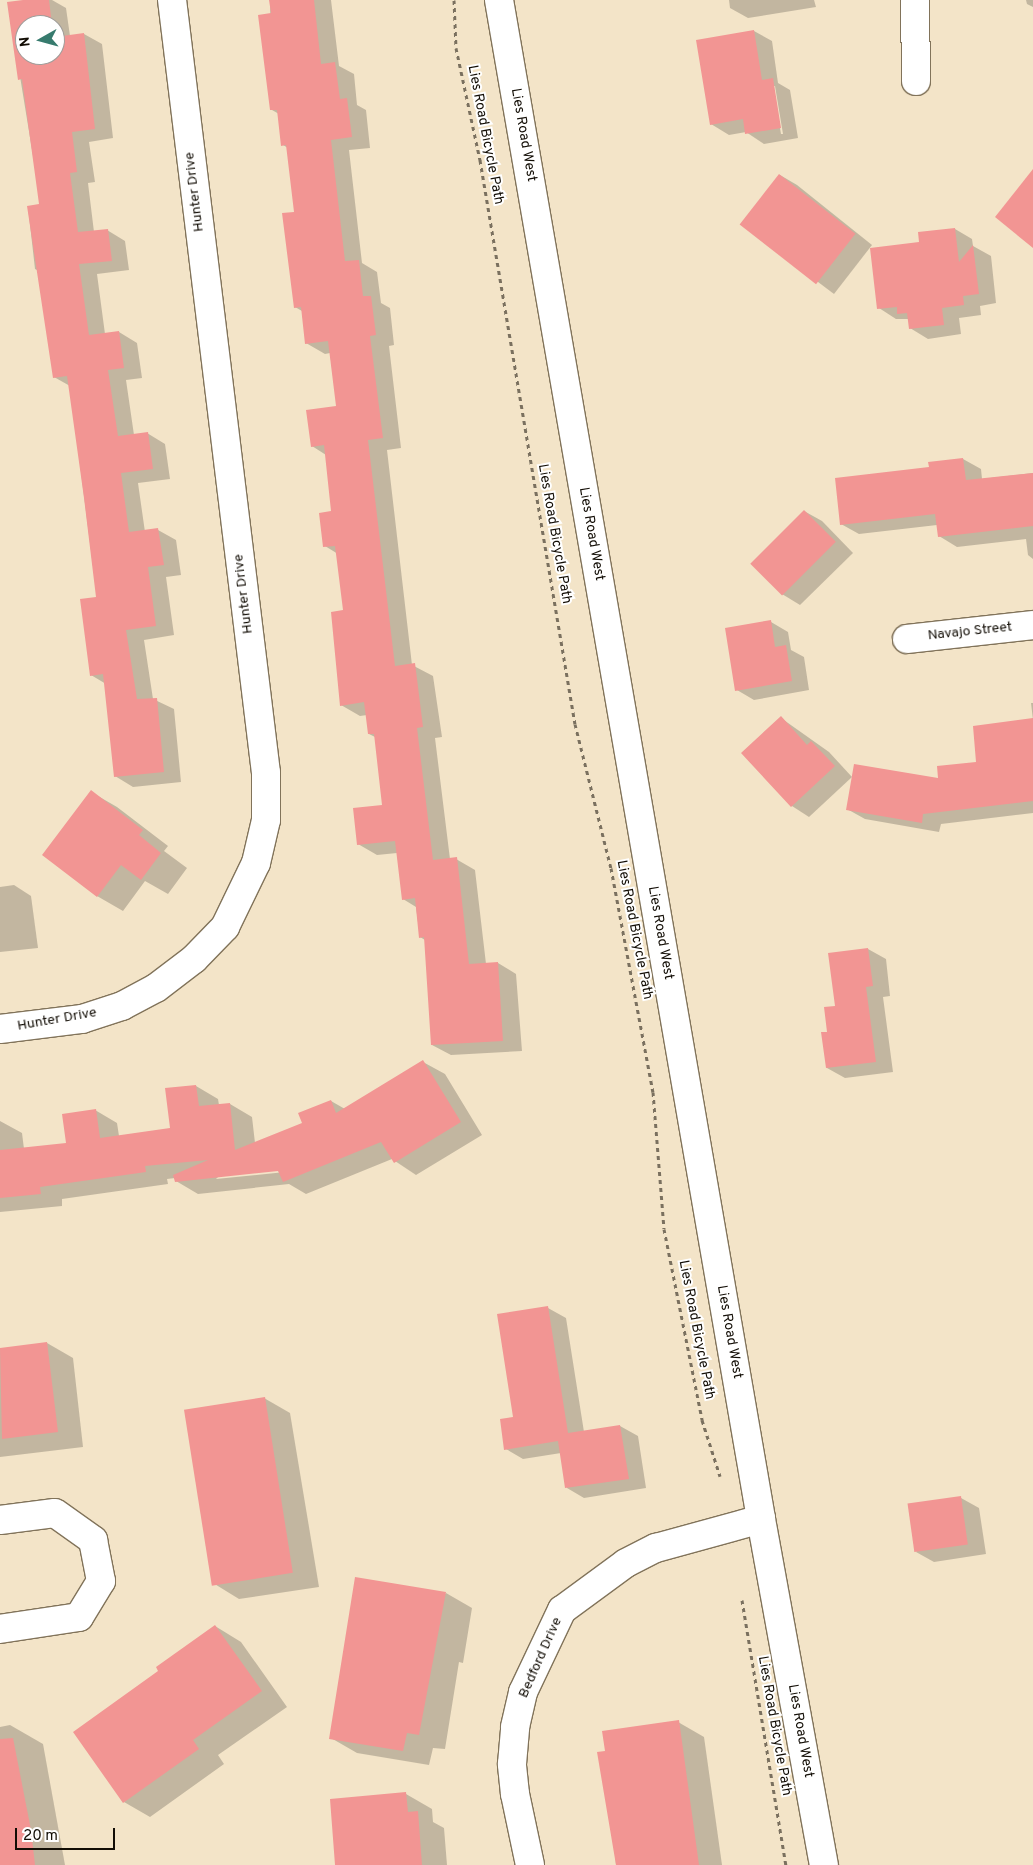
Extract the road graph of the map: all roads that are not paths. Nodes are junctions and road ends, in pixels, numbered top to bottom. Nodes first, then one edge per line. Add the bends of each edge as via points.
1 (172, 0) edge
2 (500, 0) edge
3 (915, 0) edge
4 (916, 81) dead end
5 (1033, 626) edge
6 (907, 640) dead end
7 (0, 1029) edge
8 (761, 1519) junction
9 (0, 1520) edge
10 (0, 1629) edge
11 (530, 1865) edge
12 (824, 1865) edge

1 - 7 street, Hunter Drive via 266,773 266,820 256,863 225,927 194,959 156,988 122,1006 82,1019
2 - 8 street, Lies Road West
3 - 4 street
5 - 6 street, Navajo Street
8 - 11 street, Bedford Drive via 656,1548 626,1563 562,1610 523,1692 514,1727 512,1764
8 - 12 street, Lies Road West
9 - 10 street via 56,1513 93,1540 101,1581 79,1617

